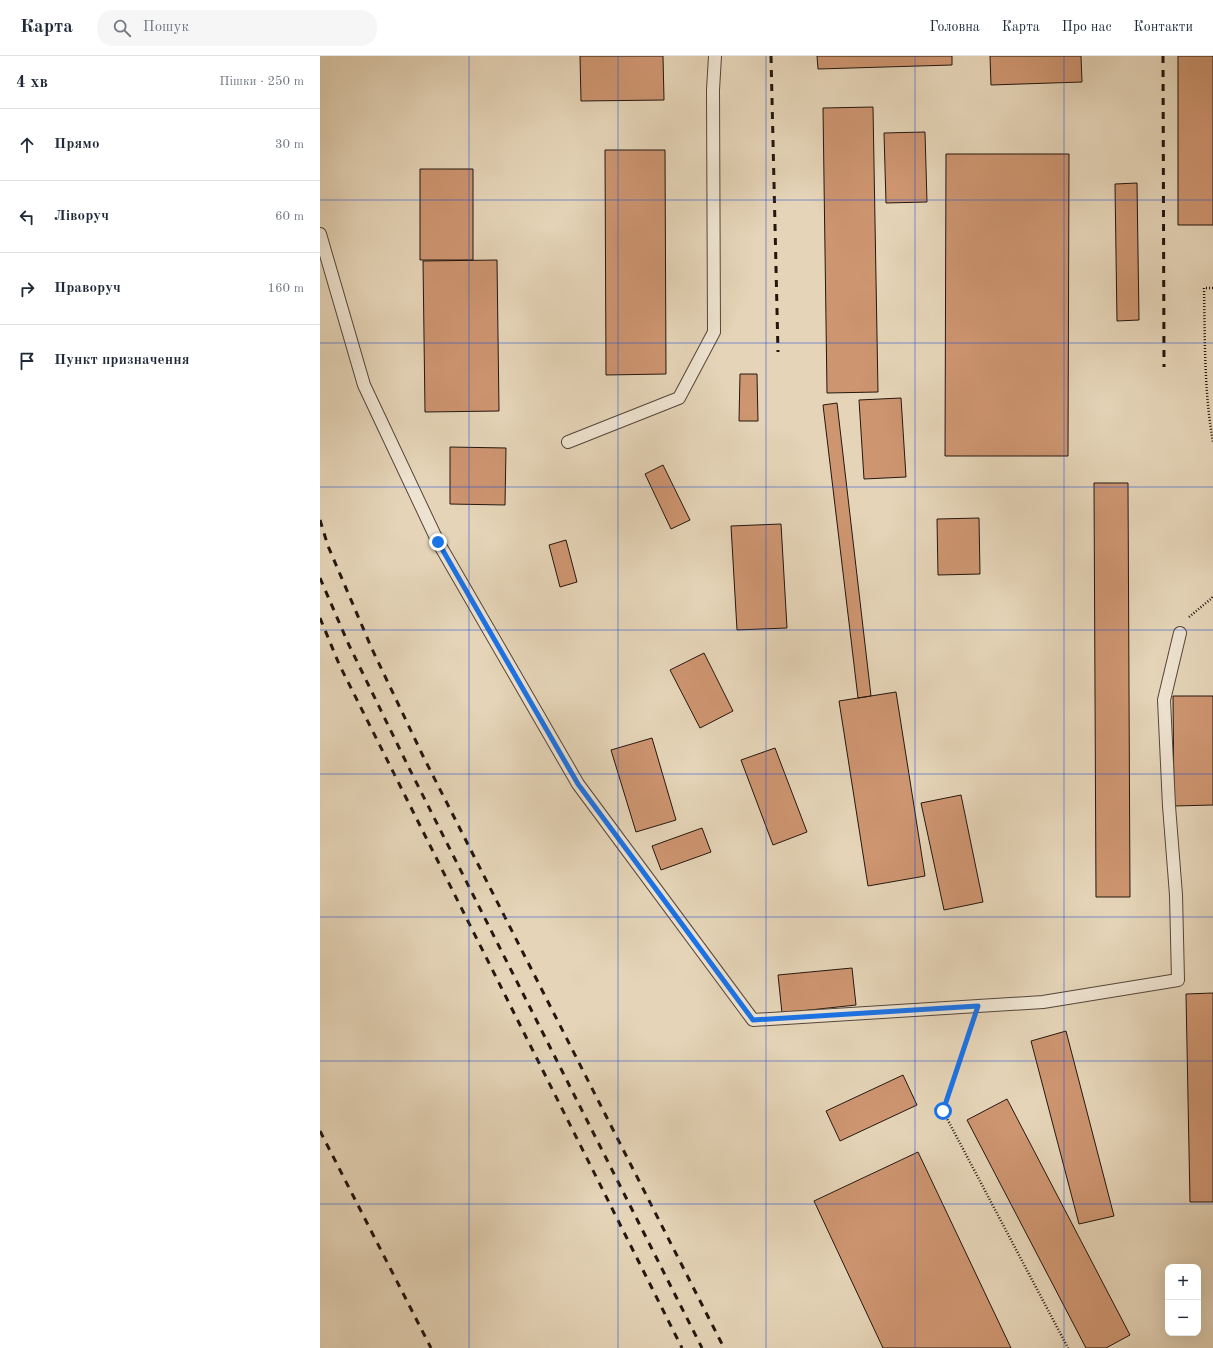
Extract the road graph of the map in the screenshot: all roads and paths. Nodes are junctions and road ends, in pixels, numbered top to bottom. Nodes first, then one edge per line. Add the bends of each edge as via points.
1 (715, 56) edge
2 (320, 234) edge
3 (1213, 288) edge
4 (568, 442) dead end
5 (1213, 442) edge
6 (1213, 595) edge
7 (1180, 633) joint
8 (978, 1006) junction
9 (1068, 1348) edge

1 - 4 lane via 714,332 679,398
2 - 8 lane via 364,385 438,542 578,784 753,1020
3 - 5 path via 1204,288 1205,377
6 - 7 path via 1189,616
7 - 8 lane via 1164,700 1176,895 1178,980 1043,1002
8 - 9 path via 943,1111

